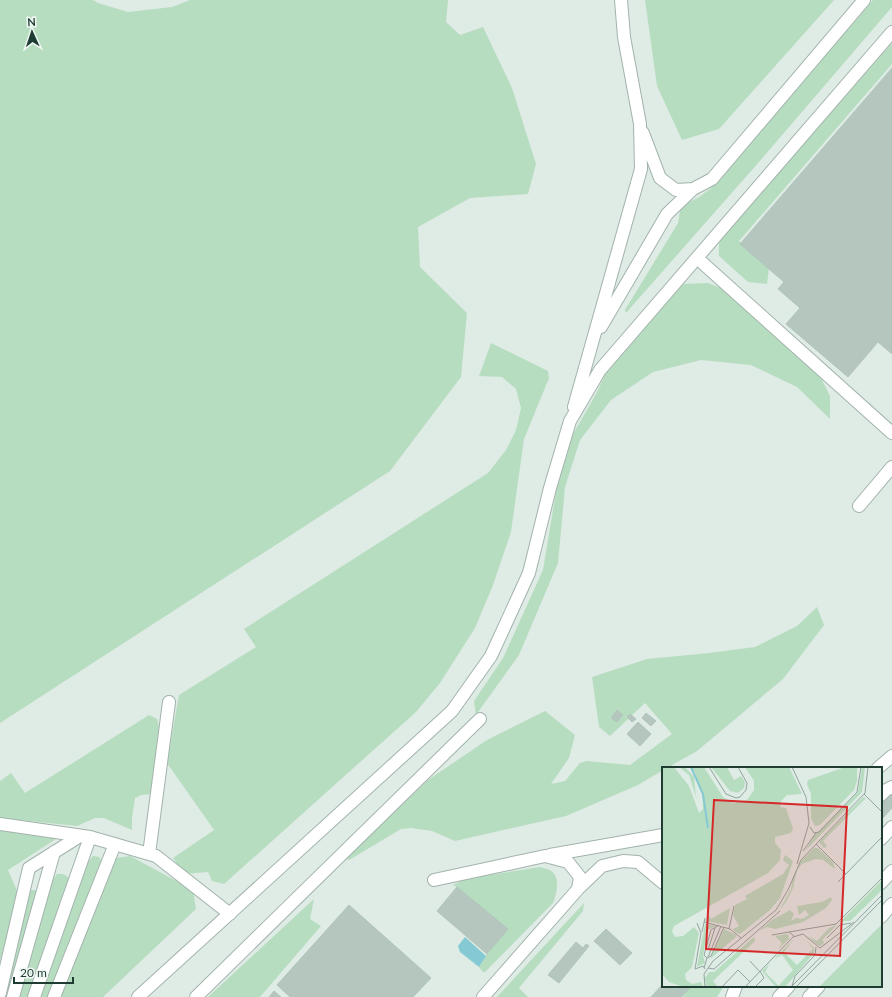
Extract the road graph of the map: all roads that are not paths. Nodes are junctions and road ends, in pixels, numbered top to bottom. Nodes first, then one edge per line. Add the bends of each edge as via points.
1 (621, 0) edge
2 (864, 0) edge
3 (892, 32) edge
4 (640, 124) junction
5 (693, 189) junction
6 (697, 258) junction
7 (592, 341) junction
8 (570, 421) junction
9 (892, 433) edge
10 (892, 467) edge
11 (859, 506) dead end
12 (169, 702) dead end
13 (480, 719) dead end
14 (892, 756) edge
15 (879, 767) edge
16 (892, 787) edge
17 (882, 794) edge
18 (0, 824) edge
19 (892, 827) edge
20 (662, 835) edge
21 (85, 837) junction
22 (882, 838) edge
23 (116, 844) junction
24 (54, 852) junction
25 (148, 854) junction
26 (545, 856) junction
27 (892, 871) edge
28 (434, 880) dead end
29 (662, 882) edge
30 (882, 882) edge
31 (578, 889) junction
32 (892, 904) edge
33 (230, 914) junction
34 (882, 916) edge
35 (736, 987) edge
36 (788, 987) edge
37 (818, 987) edge
38 (0, 993) edge
39 (13, 997) edge
40 (34, 997) edge
41 (54, 997) edge
42 (138, 997) edge
43 (196, 997) edge
44 (483, 997) edge
45 (732, 997) edge
46 (779, 997) edge
47 (809, 997) edge

1 - 4 lane via 624,37
2 - 5 lane via 712,179
3 - 6 lane
4 - 5 lane via 660,178 676,190
4 - 7 lane via 641,169
5 - 7 lane via 667,214
6 - 8 lane via 600,370
6 - 9 lane
7 - 8 lane
8 - 33 lane via 529,573 491,656 452,712
10 - 11 lane
12 - 25 lane
13 - 43 lane
14 - 15 lane
16 - 17 lane
18 - 21 lane
19 - 22 lane
20 - 26 lane
21 - 23 lane
21 - 24 lane
21 - 40 lane
23 - 25 lane
23 - 41 lane
24 - 38 lane via 29,868
24 - 39 lane
25 - 33 lane via 156,856
26 - 28 lane
26 - 31 lane via 568,862 580,877
27 - 30 lane
29 - 31 lane via 638,862 623,861 602,866
31 - 44 lane
32 - 34 lane
33 - 42 lane
35 - 45 lane
36 - 46 lane
37 - 47 lane

